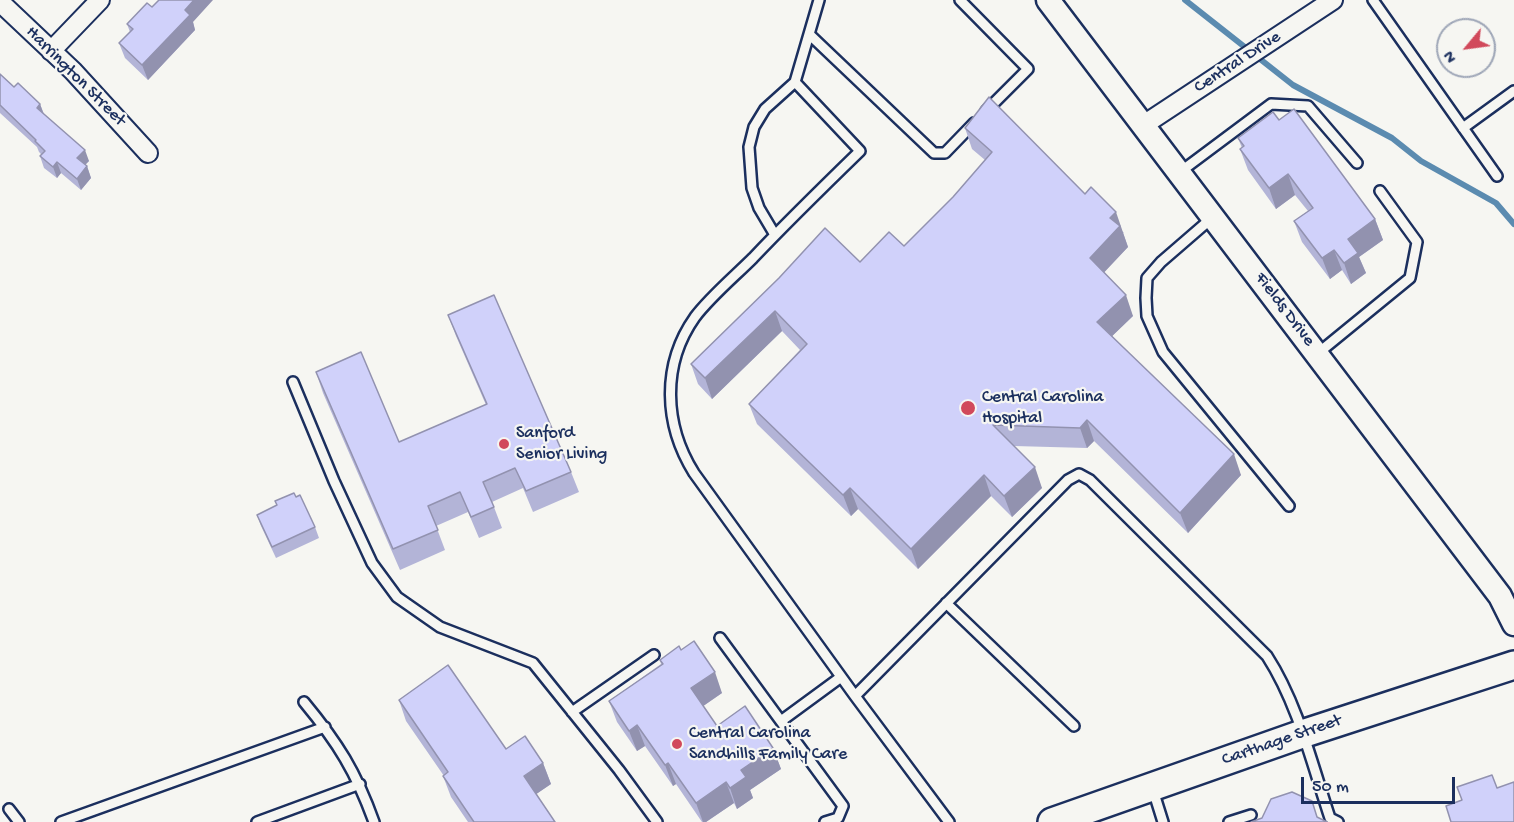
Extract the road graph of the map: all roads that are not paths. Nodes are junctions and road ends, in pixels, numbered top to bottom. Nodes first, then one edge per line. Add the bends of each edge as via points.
1 (100, 0) edge
2 (819, 0) edge
3 (960, 0) edge
4 (1048, 0) edge
5 (1333, 0) edge
6 (1373, 0) edge
7 (0, 2) edge
8 (809, 34) junction
9 (51, 51) junction
10 (795, 82) junction
11 (1514, 91) edge
12 (1142, 126) junction
13 (1462, 128) junction
14 (148, 153) dead end
15 (1357, 163) dead end
16 (1179, 173) junction
17 (1497, 176) dead end
18 (1380, 191) dead end
19 (1213, 217) junction
20 (775, 235) junction
21 (1317, 354) junction
22 (293, 382) dead end
23 (1289, 506) dead end
24 (946, 603) junction
25 (1514, 624) edge
26 (720, 638) dead end
27 (654, 655) dead end
28 (1514, 664) edge
29 (841, 677) junction
30 (855, 696) junction
31 (304, 702) dead end
32 (572, 712) junction
33 (781, 721) junction
34 (1074, 726) dead end
35 (325, 727) junction
36 (1302, 734) junction
37 (360, 784) junction
38 (1152, 787) junction
39 (9, 809) dead end
40 (1251, 815) dead end
41 (19, 822) edge
42 (62, 822) edge
43 (256, 822) edge
44 (374, 822) edge
45 (657, 822) edge
46 (825, 822) edge
47 (948, 822) edge
48 (1052, 822) edge
49 (1163, 822) edge
50 (1229, 822) edge
51 (1338, 822) edge

1 - 9 street
2 - 8 lane
3 - 8 lane via 1028,69 945,153 934,153
4 - 12 street, Fields Drive
5 - 12 street, Central Drive
6 - 13 lane
7 - 9 street, Harrington Street
8 - 10 lane
9 - 14 street, Harrington Street
10 - 20 lane via 765,109 754,127 750,147 752,188
10 - 20 lane via 861,151
11 - 13 lane
12 - 16 street, Fields Drive
13 - 17 lane
15 - 16 lane via 1308,106 1272,104
16 - 19 street, Fields Drive
18 - 21 lane via 1417,242 1410,278
19 - 21 street, Fields Drive
19 - 23 lane via 1147,278 1147,316 1163,352
20 - 29 lane via 696,316 673,374 672,416 683,455 694,473
21 - 25 street, Fields Drive via 1500,596
22 - 32 lane via 372,563 397,597 440,627 533,663
24 - 30 lane
24 - 34 lane
24 - 36 lane via 1068,480 1079,474 1090,480 1267,656 1281,678
26 - 33 lane
27 - 32 lane
28 - 36 main road, Carthage Street
29 - 30 lane
29 - 33 lane
30 - 47 lane
31 - 35 lane
32 - 45 lane
33 - 46 lane via 843,806 838,818
35 - 37 lane
35 - 42 lane
36 - 38 main road, Carthage Street
36 - 51 lane via 1330,818
37 - 43 lane
37 - 44 lane
38 - 48 main road, Carthage Street
38 - 49 lane
39 - 41 lane
40 - 50 lane

